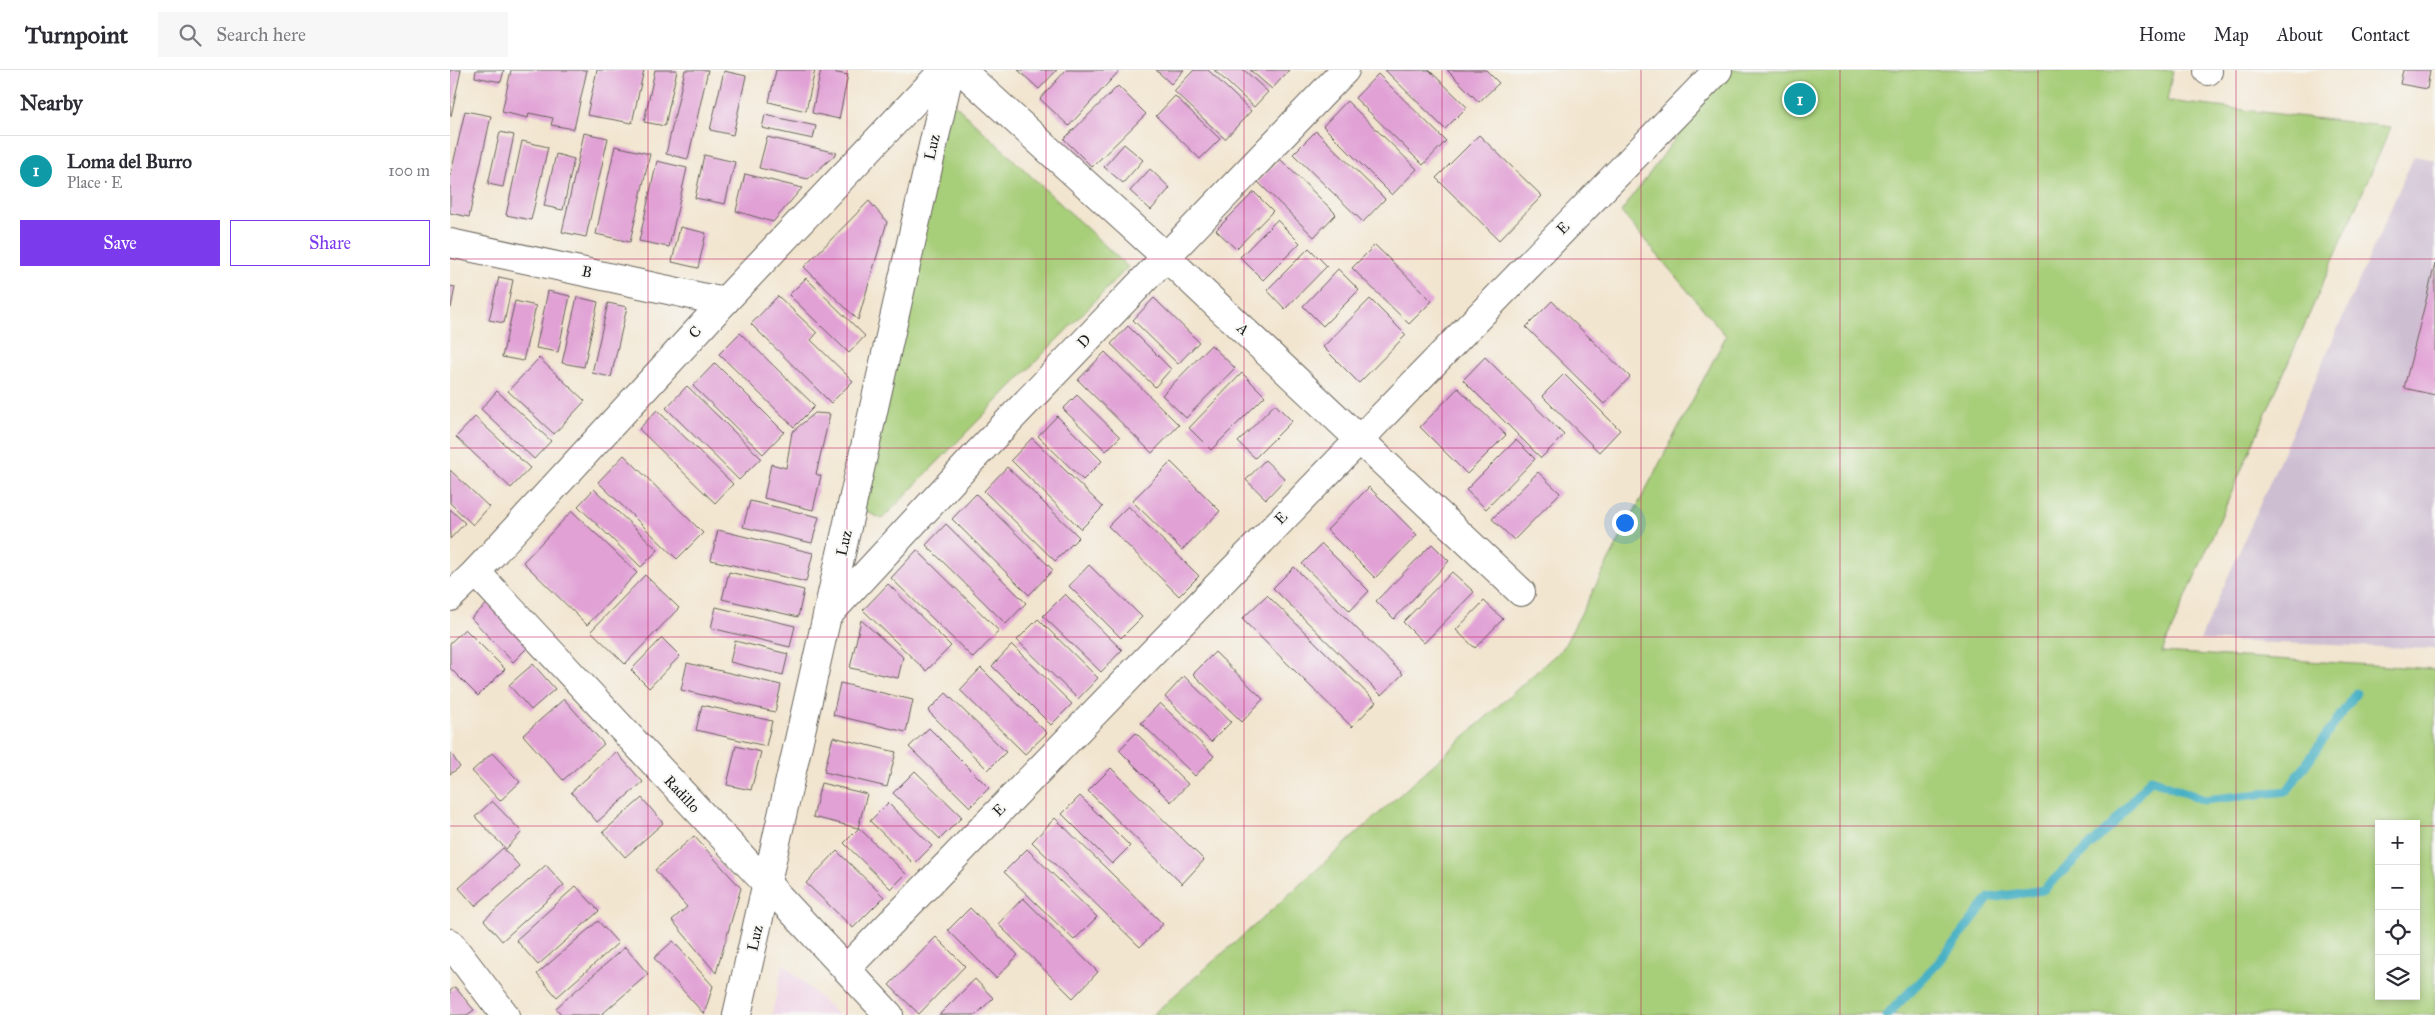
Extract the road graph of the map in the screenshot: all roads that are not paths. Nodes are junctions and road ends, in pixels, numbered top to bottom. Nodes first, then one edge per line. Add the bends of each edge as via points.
1 (944, 70) edge
2 (950, 70) edge
3 (962, 70) edge
4 (1345, 70) edge
5 (1718, 70) edge
6 (450, 243) edge
7 (1166, 257) junction
8 (724, 302) junction
9 (1358, 438) junction
10 (476, 572) junction
11 (1521, 592) dead end
12 (450, 597) edge
13 (827, 615) junction
14 (767, 884) junction
15 (450, 943) edge
16 (846, 969) junction
17 (505, 1015) edge
18 (737, 1015) edge
19 (889, 1015) edge

1 - 8 street, C
2 - 13 street, Luz
3 - 7 street, A
4 - 7 street, D
5 - 9 street, E
6 - 8 street, B
7 - 9 street, A
7 - 13 street, D
8 - 10 street, C
9 - 11 street, A
9 - 16 street, E
10 - 12 street, C
10 - 14 street, Radillo
13 - 14 street, Luz
14 - 16 street, Radillo
14 - 18 street, Luz
15 - 17 street
16 - 19 street, Radillo

